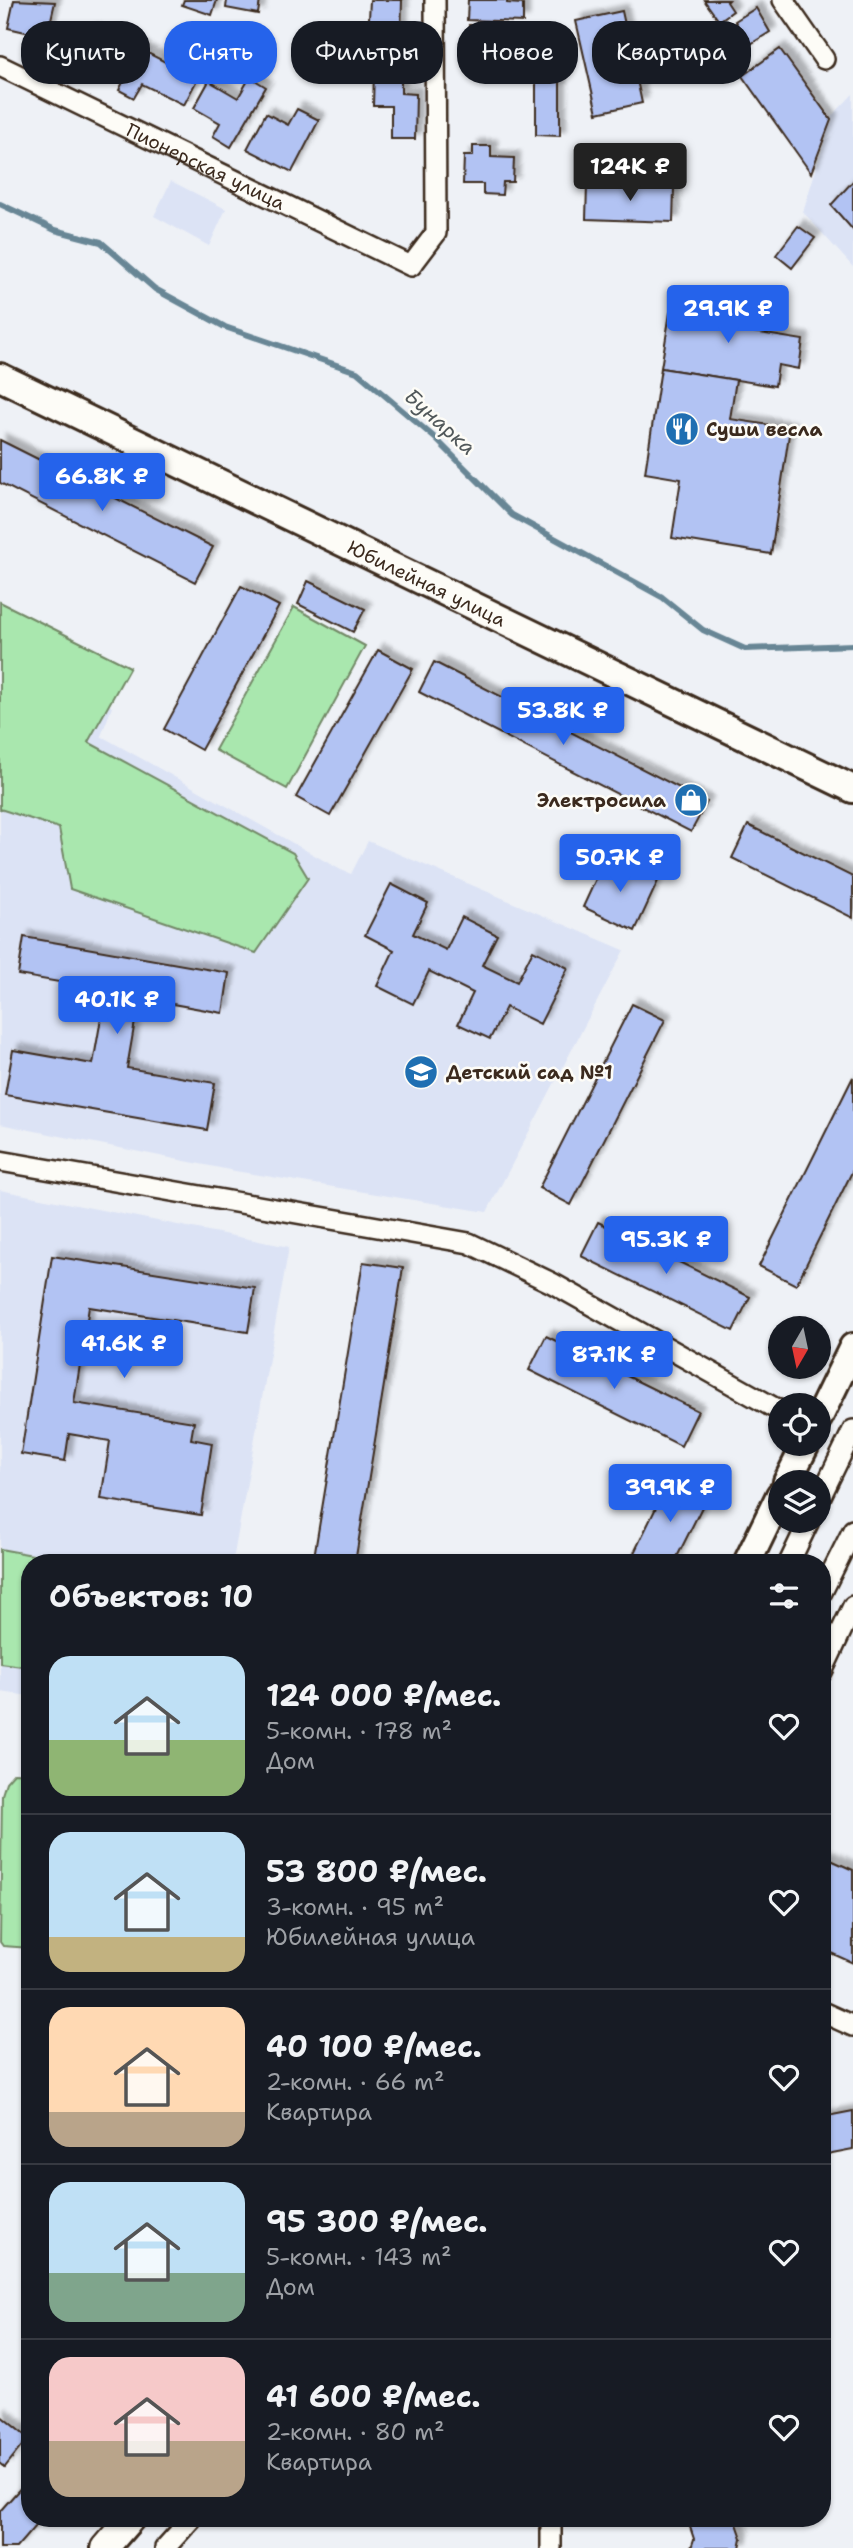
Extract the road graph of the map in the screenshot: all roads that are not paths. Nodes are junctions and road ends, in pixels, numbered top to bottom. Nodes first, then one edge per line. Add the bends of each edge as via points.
1 (435, 0) edge
2 (783, 0) edge
3 (824, 59) dead end
4 (0, 66) edge
5 (0, 377) edge
6 (853, 789) edge
7 (0, 1161) edge
8 (853, 1347) edge
9 (831, 1393) edge
10 (768, 1404) edge
11 (853, 1430) edge
12 (831, 1475) edge
13 (768, 1520) edge
14 (853, 1530) edge
15 (803, 1533) edge
16 (751, 1554) edge
17 (793, 1554) edge
18 (831, 1574) edge
19 (853, 1606) edge
20 (847, 1632) edge
21 (831, 1658) edge
22 (831, 2016) edge
23 (853, 2026) edge
24 (123, 2527) edge
25 (184, 2527) edge
26 (551, 2527) edge
27 (105, 2548) edge
28 (165, 2548) edge
29 (551, 2548) edge

1 - 4 street, Пионерская улица via 436,233 411,266
2 - 3 street
5 - 6 street, Юбилейная улица
7 - 10 street via 469,1243 552,1283
8 - 9 street
11 - 12 street
13 - 16 street
14 - 18 street
15 - 17 street
19 - 20 street
20 - 21 street
22 - 23 street
24 - 27 street
25 - 28 street
26 - 29 street

